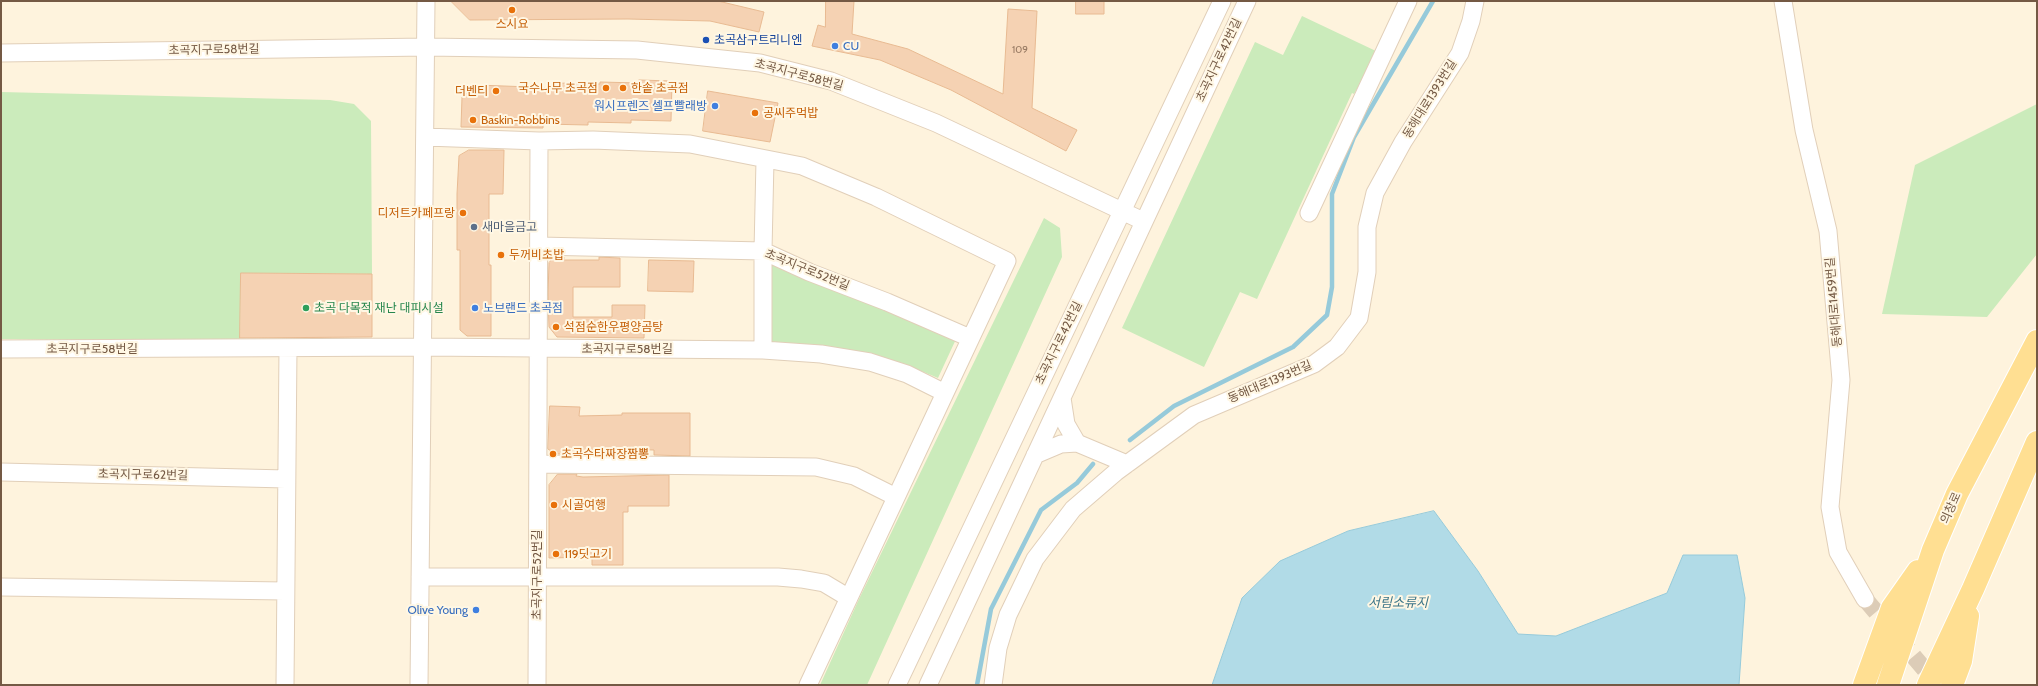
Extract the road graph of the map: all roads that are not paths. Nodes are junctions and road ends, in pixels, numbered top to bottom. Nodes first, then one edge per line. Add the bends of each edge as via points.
1 (426, 1) edge
2 (1222, 1) edge
3 (1247, 1) edge
4 (1408, 1) edge
5 (1475, 1) edge
6 (1783, 1) edge
7 (426, 47) junction
8 (1, 54) edge
9 (425, 137) junction
10 (539, 141) junction
11 (765, 160) junction
12 (1121, 210) junction
13 (1309, 213) dead end
14 (1143, 221) junction
15 (539, 246) junction
16 (763, 251) junction
17 (970, 338) junction
18 (2037, 341) edge
19 (288, 348) junction
20 (423, 348) junction
21 (1, 349) edge
22 (538, 349) junction
23 (763, 350) junction
24 (945, 393) junction
25 (1062, 398) junction
26 (2037, 442) edge
27 (1077, 443) junction
28 (1035, 455) junction
29 (538, 464) junction
30 (1127, 464) junction
31 (1, 472) edge
32 (286, 479) junction
33 (896, 496) junction
34 (1933, 550) junction
35 (420, 576) junction
36 (537, 576) junction
37 (1, 587) edge
38 (1973, 589) junction
39 (285, 591) junction
40 (849, 598) junction
41 (1865, 599) tunnel mouth
42 (285, 685) edge
43 (419, 685) edge
44 (537, 685) edge
45 (808, 685) edge
46 (897, 685) edge
47 (928, 685) edge
48 (993, 685) edge
49 (1864, 685) edge
50 (1888, 685) edge
51 (1928, 685) edge
52 (1952, 685) edge

1 - 7 street
2 - 12 street, 초곡지구로42번길
3 - 14 street, 초곡지구로42번길
4 - 13 street
5 - 30 street, 동해대로1393번길 via 1472,21 1460,53 1403,142 1375,193 1367,227 1367,272 1359,318 1337,348 1314,364 1194,415
6 - 41 street, 동해대로1459번길 via 1804,130 1828,231 1841,380 1830,507 1838,552
7 - 8 street, 초곡지구로58번길
7 - 9 street
7 - 12 street, 초곡지구로58번길 via 637,50 760,63 831,82 936,123
9 - 10 street
9 - 20 street
10 - 11 street via 594,140 690,144
10 - 15 street, 초곡지구로52번길
11 - 16 street
11 - 17 street via 802,166 869,194 1007,262
12 - 14 street, 초곡지구로58번길
12 - 46 street, 초곡지구로42번길
14 - 25 street, 초곡지구로42번길
15 - 16 street, 초곡지구로52번길
15 - 22 street, 초곡지구로52번길
16 - 17 street, 초곡지구로52번길
16 - 23 street
17 - 24 street
18 - 34 main road, 의창로 via 1957,494
19 - 20 street, 초곡지구로58번길
19 - 21 street, 초곡지구로58번길
19 - 32 street
20 - 22 street, 초곡지구로58번길
20 - 35 street
22 - 23 street, 초곡지구로58번길
22 - 29 street, 초곡지구로52번길
23 - 24 street, 초곡지구로58번길 via 821,354 870,362 907,374
24 - 33 street
25 - 27 street via 1066,424
25 - 28 street, 초곡지구로42번길
26 - 38 main road
27 - 28 street via 1061,444
27 - 30 street
28 - 47 street, 초곡지구로42번길
29 - 33 street via 816,467 854,476
29 - 36 street, 초곡지구로52번길
30 - 48 street, 동해대로1393번길 via 1073,509 1035,559 1008,615 998,648
31 - 32 street, 초곡지구로62번길
32 - 39 street
33 - 40 street
34 - 49 main road via 1892,608
34 - 50 main road, 의창로
35 - 36 street
35 - 43 street
36 - 40 street via 801,579 824,583
36 - 44 street, 초곡지구로52번길
37 - 39 street
38 - 51 main road
38 - 52 main road via 1961,661
39 - 42 street
40 - 45 street

